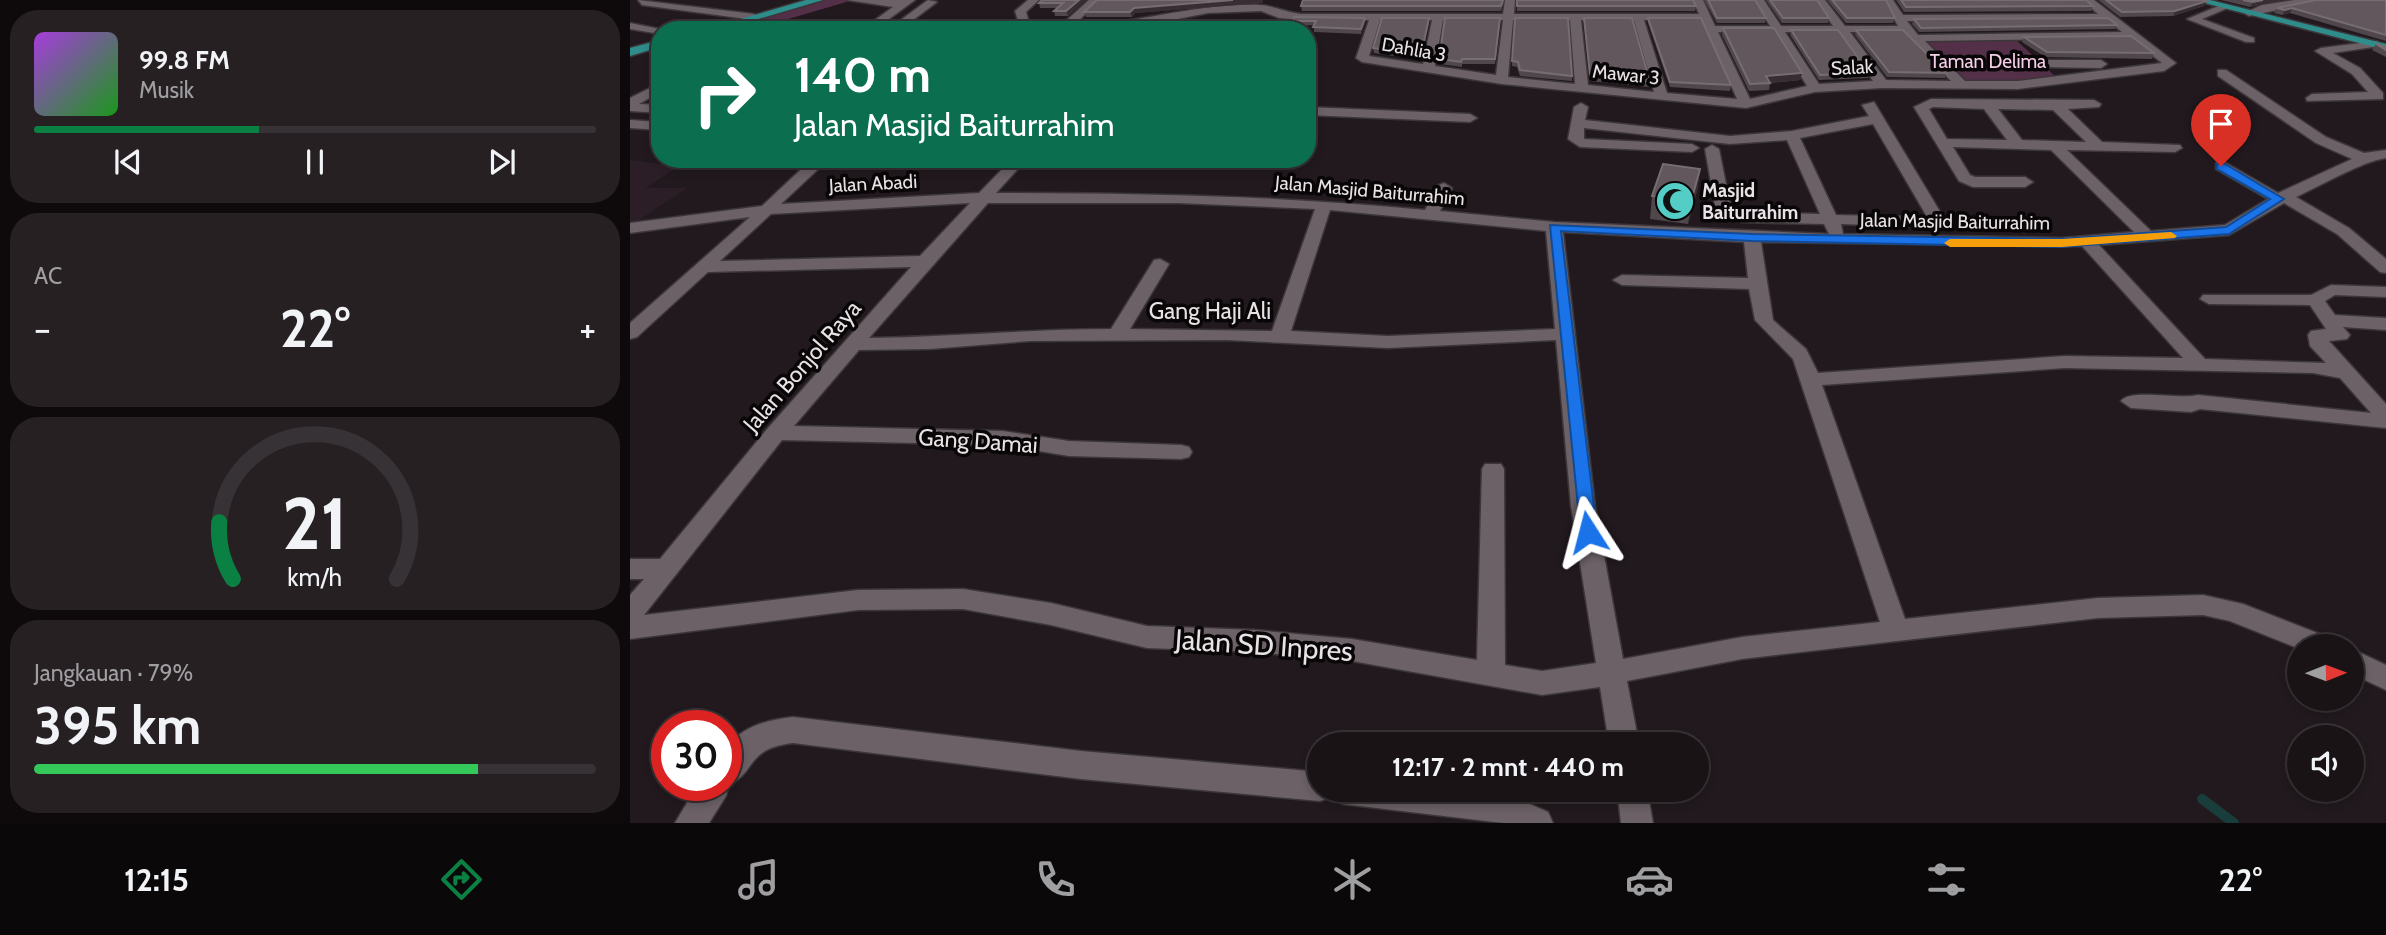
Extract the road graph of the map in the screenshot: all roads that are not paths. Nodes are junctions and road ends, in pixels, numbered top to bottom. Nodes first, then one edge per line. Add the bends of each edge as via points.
1 (697, 0) edge
2 (818, 0) edge
3 (852, 0) edge
4 (1034, 0) edge
5 (1095, 0) edge
6 (1510, 0) edge
7 (1698, 0) edge
8 (1759, 0) edge
9 (1820, 0) edge
10 (1888, 0) edge
11 (2087, 0) edge
12 (2198, 0) edge
13 (2319, 0) edge
14 (642, 2) dead end
15 (906, 2) edge
16 (1266, 4) edge
17 (1211, 5) edge
18 (676, 7) junction
19 (2225, 7) junction
20 (1149, 10) edge
21 (2249, 13) junction
22 (754, 17) junction
23 (1376, 17) junction
24 (1438, 17) junction
25 (1575, 17) junction
26 (1638, 17) junction
27 (2110, 17) junction
28 (1510, 18) junction
29 (740, 21) edge
30 (879, 21) edge
31 (906, 21) edge
32 (1019, 21) edge
33 (1070, 21) edge
34 (1140, 21) joint
35 (1708, 23) junction
36 (1902, 23) junction
37 (630, 26) edge
38 (1775, 29) junction
39 (1840, 29) junction
40 (651, 30) edge
41 (2132, 35) junction
42 (1917, 38) junction
43 (2250, 40) dead end
44 (651, 45) edge
45 (2381, 46) edge
46 (630, 51) edge
47 (2028, 51) junction
48 (2170, 63) junction
49 (1428, 70) junction
50 (2222, 73) dead end
51 (1502, 80) junction
52 (2060, 81) junction
53 (1882, 84) junction
54 (1962, 85) junction
55 (1815, 88) junction
56 (1582, 89) junction
57 (651, 92) edge
58 (1662, 98) junction
59 (2312, 98) dead end
60 (1746, 104) junction
61 (2094, 104) dead end
62 (630, 105) edge
63 (1988, 105) junction
64 (2057, 106) junction
65 (1581, 107) dead end
66 (651, 108) edge
67 (1316, 111) edge
68 (1470, 118) dead end
69 (1577, 123) junction
70 (1792, 135) junction
71 (1730, 140) junction
72 (1943, 143) junction
73 (2018, 145) junction
74 (2054, 145) junction
75 (2098, 146) junction
76 (2175, 148) dead end
77 (1712, 149) junction
78 (2386, 154) edge
79 (2365, 158) junction
80 (2386, 165) edge
81 (2221, 166) dead end
82 (808, 168) edge
83 (1011, 168) edge
84 (2025, 182) dead end
85 (1444, 188) dead end
86 (2281, 197) junction
87 (981, 198) junction
88 (1324, 205) junction
89 (767, 210) junction
90 (1430, 216) junction
91 (1833, 220) junction
92 (1554, 227) junction
93 (630, 228) edge
94 (1752, 237) junction
95 (2149, 238) junction
96 (1838, 240) junction
97 (2087, 242) junction
98 (925, 261) junction
99 (1160, 264) dead end
100 (703, 267) junction
101 (2386, 268) edge
102 (1622, 280) dead end
103 (1759, 284) junction
104 (2386, 292) edge
105 (2209, 299) dead end
106 (2315, 300) junction
107 (2332, 320) junction
108 (2386, 324) edge
109 (630, 333) edge
110 (1567, 334) junction
111 (1116, 335) junction
112 (1280, 336) junction
113 (853, 344) junction
114 (2198, 363) junction
115 (2348, 373) junction
116 (1809, 380) junction
117 (2131, 401) dead end
118 (2386, 420) edge
119 (775, 433) junction
120 (1181, 452) dead end
121 (1493, 469) dead end
122 (630, 569) edge
123 (663, 569) junction
124 (630, 614) edge
125 (630, 628) edge
126 (1896, 631) junction
127 (2291, 634) edge
128 (2364, 667) edge
129 (1613, 671) junction
130 (1491, 676) junction
131 (2386, 677) edge
132 (1622, 732) edge
133 (742, 751) edge
134 (1307, 786) edge
135 (705, 801) edge
136 (1458, 802) edge
137 (1634, 802) edge
138 (691, 823) edge
139 (1537, 823) edge
140 (1637, 823) edge

1 - 18 street
2 - 22 main road
3 - 15 street
4 - 32 street via 1020,11
5 - 33 street
6 - 28 street
7 - 35 street
8 - 38 street
9 - 39 street
10 - 36 street
11 - 27 street
12 - 19 main road
13 - 21 street
14 - 18 street
15 - 30 street
15 - 31 street via 933,3
16 - 17 street
16 - 23 street via 1279,15 1329,12
17 - 34 street
18 - 22 street
19 - 21 main road
19 - 43 street via 2192,19
20 - 34 street
21 - 45 main road
22 - 29 main road
23 - 24 street
23 - 49 street, Dahlia 3 via 1362,58
24 - 28 street
24 - 49 street
25 - 26 street
25 - 28 street
25 - 56 street
26 - 35 street
26 - 58 street
27 - 36 street
27 - 41 street
28 - 51 street
35 - 38 street
35 - 60 street
36 - 39 street
36 - 42 street
37 - 40 street
38 - 39 street
38 - 55 street
39 - 53 street
41 - 47 street
41 - 48 street
42 - 47 street
42 - 54 street
44 - 46 main road
45 - 59 street via 2321,51 2356,71 2378,96
47 - 48 street
47 - 52 street
48 - 52 street, Salak
49 - 51 street, Dahlia 3
50 - 79 street via 2321,140
51 - 56 street, Mawar 3
52 - 54 street, Salak
53 - 54 street, Salak
53 - 55 street, Salak
55 - 60 street, Salak
56 - 58 street, Mawar 3
57 - 62 street
58 - 60 street, Mawar 3
61 - 64 street
62 - 66 street
63 - 64 street
63 - 72 street via 1922,104
63 - 73 street
64 - 75 street
65 - 69 street
67 - 68 street
69 - 71 street
69 - 77 street via 1575,139 1580,143
70 - 71 street
70 - 91 street
70 - 91 street via 1873,112 1933,218 1921,223
71 - 77 street
72 - 73 street
72 - 84 street via 1968,181
73 - 74 street
74 - 75 street
74 - 95 street
75 - 76 street
77 - 91 street via 1723,206 1731,213 1751,220
78 - 79 street, Jalan Masjid Baiturrahim
79 - 80 street
79 - 86 street, Jalan Masjid Baiturrahim
81 - 86 street
82 - 89 street
83 - 87 street, Jalan Bonjol Raya
85 - 90 street
86 - 95 street, Jalan Masjid Baiturrahim via 2229,230
86 - 101 street via 2343,231
87 - 88 street, Jalan Masjid Baiturrahim via 1178,198
87 - 89 street, Jalan Abadi
87 - 98 street, Jalan Bonjol Raya
88 - 90 street, Jalan Masjid Baiturrahim
88 - 112 street
89 - 93 street, Jalan Abadi
89 - 100 street
90 - 92 street, Jalan Masjid Baiturrahim
91 - 96 street
92 - 94 street, Jalan Masjid Baiturrahim
92 - 110 street
94 - 96 street, Jalan Masjid Baiturrahim
94 - 103 street
95 - 97 street, Jalan Masjid Baiturrahim
96 - 97 street, Jalan Masjid Baiturrahim
97 - 114 street
98 - 100 street
98 - 113 street, Jalan Bonjol Raya
99 - 111 street
100 - 109 street
102 - 103 street
103 - 116 street via 1764,319 1800,351
104 - 106 street via 2331,290
105 - 106 street
106 - 107 street
107 - 108 street
107 - 115 street via 2340,335 2318,335 2318,342
110 - 112 street, Gang Haji Ali via 1388,342
110 - 129 street via 1583,506
111 - 112 street, Gang Haji Ali
111 - 113 street, Gang Haji Ali
113 - 119 street, Jalan Bonjol Raya
114 - 115 street via 2314,367
114 - 116 street via 2065,362
115 - 118 street
116 - 126 street
117 - 118 street via 2198,402
119 - 120 street, Gang Damai via 1003,438 1063,447
119 - 123 street, Jalan Bonjol Raya
121 - 130 street
122 - 123 street
123 - 124 street, Jalan Bonjol Raya
125 - 130 street, Jalan SD Inpres via 858,600 963,599 1147,637 1309,645
126 - 127 street, Jalan SD Inpres via 2098,608 2179,604 2234,611
126 - 129 street, Jalan SD Inpres via 1742,648
128 - 131 street
129 - 130 street, Jalan SD Inpres via 1542,683
129 - 132 street
133 - 134 street via 752,738 793,730 1081,765
135 - 138 street
136 - 139 street via 1502,807
137 - 140 street

